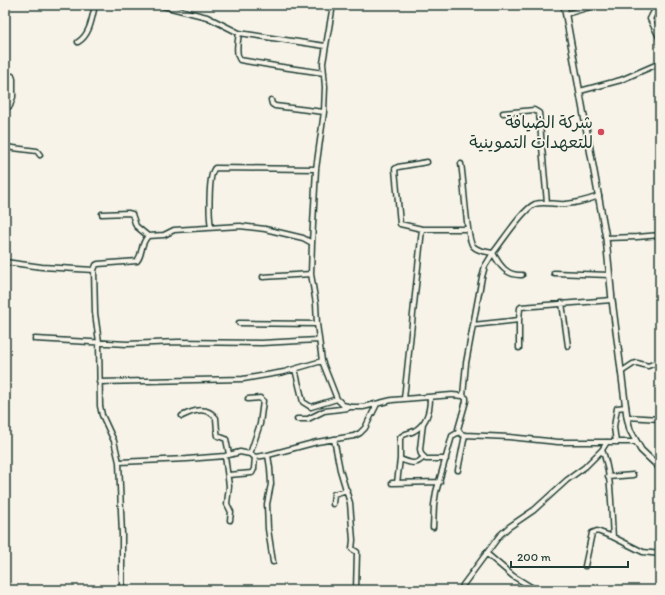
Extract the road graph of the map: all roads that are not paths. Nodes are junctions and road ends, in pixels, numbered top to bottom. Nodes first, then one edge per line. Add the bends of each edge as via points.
1 (95, 5) edge
2 (159, 5) edge
3 (333, 5) edge
4 (564, 5) edge
5 (597, 5) edge
6 (660, 6) edge
7 (566, 14) junction
8 (239, 33) junction
9 (660, 39) edge
10 (78, 42) dead end
11 (325, 46) junction
12 (660, 63) edge
13 (324, 72) junction
14 (12, 76) dead end
15 (580, 91) junction
16 (271, 100) dead end
17 (5, 108) edge
18 (324, 112) junction
19 (503, 113) dead end
20 (5, 147) edge
21 (40, 154) dead end
22 (427, 162) dead end
23 (461, 164) dead end
24 (316, 169) junction
25 (599, 196) junction
26 (547, 203) junction
27 (102, 214) dead end
28 (210, 227) junction
29 (467, 228) junction
30 (422, 229) junction
31 (660, 235) edge
32 (148, 236) junction
33 (606, 238) junction
34 (312, 243) junction
35 (493, 253) junction
36 (5, 262) edge
37 (94, 270) junction
38 (554, 273) dead end
39 (311, 274) junction
40 (522, 275) dead end
41 (609, 275) junction
42 (263, 277) dead end
43 (612, 300) junction
44 (562, 303) junction
45 (519, 320) junction
46 (239, 323) dead end
47 (317, 324) junction
48 (473, 325) junction
49 (35, 339) dead end
50 (318, 340) junction
51 (99, 342) junction
52 (568, 346) dead end
53 (519, 348) dead end
54 (322, 361) junction
55 (660, 365) edge
56 (295, 369) junction
57 (621, 372) junction
58 (99, 382) junction
59 (463, 396) junction
60 (248, 398) dead end
61 (430, 398) junction
62 (336, 399) junction
63 (404, 399) junction
64 (377, 404) junction
65 (311, 407) junction
66 (351, 407) junction
67 (626, 407) junction
68 (317, 414) junction
69 (182, 416) dead end
70 (627, 417) junction
71 (297, 419) dead end
72 (660, 419) edge
73 (423, 423) junction
74 (459, 432) junction
75 (465, 435) junction
76 (334, 439) junction
77 (606, 442) junction
78 (616, 442) junction
79 (637, 442) junction
80 (602, 450) junction
81 (250, 454) junction
82 (227, 455) junction
83 (268, 455) junction
84 (255, 457) junction
85 (424, 457) junction
86 (400, 459) junction
87 (446, 459) junction
88 (119, 462) junction
89 (660, 468) edge
90 (458, 470) dead end
91 (228, 475) junction
92 (633, 475) dead end
93 (608, 477) junction
94 (440, 482) junction
95 (392, 483) dead end
96 (397, 483) junction
97 (347, 490) junction
98 (333, 504) dead end
99 (230, 520) dead end
100 (433, 527) dead end
101 (613, 537) junction
102 (486, 553) junction
103 (660, 554) edge
104 (273, 562) dead end
105 (585, 566) dead end
106 (122, 590) edge
107 (356, 590) edge
108 (461, 590) edge
109 (536, 590) edge

1 - 10 street via 87,32 83,40
2 - 8 street via 207,17
3 - 11 street
4 - 7 street
5 - 7 street
6 - 9 street via 650,19
7 - 15 street
8 - 11 street
8 - 13 street via 237,45 240,60
11 - 13 street
12 - 15 street via 621,80
13 - 18 street
14 - 17 street via 12,103
15 - 25 street
16 - 18 street via 275,106
18 - 24 street
19 - 26 street via 534,110 539,113
20 - 21 street via 37,151
22 - 30 street via 398,167 395,171 400,224
23 - 29 street
24 - 28 street via 215,168 211,172 210,182
24 - 34 street
25 - 26 street via 580,202
25 - 33 street
26 - 35 street via 534,204 529,208
27 - 32 street via 128,212 132,214 136,226
28 - 32 street via 174,230 164,235
28 - 34 street via 254,227 303,238
29 - 30 street
29 - 35 street via 472,246
30 - 63 street
31 - 33 street
32 - 37 street via 142,243 137,262 98,264
33 - 41 street
34 - 39 street
35 - 40 street via 509,273
35 - 48 street via 485,266
36 - 37 street
37 - 51 street
38 - 41 street
39 - 42 street
39 - 47 street
41 - 43 street
43 - 44 street
43 - 57 street
44 - 45 street via 521,307
44 - 52 street
45 - 48 street
45 - 53 street
46 - 47 street
47 - 50 street
48 - 59 street
49 - 51 street
50 - 51 street via 261,343
50 - 54 street
51 - 58 street
54 - 56 street
54 - 62 street
55 - 57 street via 648,366 637,363
56 - 58 street via 243,379
56 - 65 street via 303,402
57 - 67 street
58 - 88 street via 102,415 114,441
59 - 61 street
59 - 74 street via 466,401
60 - 81 street via 260,398 263,401 263,412
61 - 63 street
61 - 73 street via 430,408
62 - 65 street
62 - 66 street
63 - 64 street
64 - 66 street
64 - 76 street via 360,433
65 - 68 street
66 - 68 street
67 - 70 street
67 - 78 street via 617,408 614,427
68 - 71 street via 308,419
69 - 82 street via 195,410 213,414 216,418 218,436 226,439
70 - 72 street
70 - 79 street via 630,430
73 - 85 street via 420,449
73 - 86 street via 413,432 400,438
74 - 75 street
74 - 87 street via 452,436
75 - 77 street via 558,442
75 - 90 street
76 - 83 street
76 - 97 street
77 - 78 street
77 - 80 street
78 - 79 street
79 - 89 street via 641,450
80 - 93 street
80 - 102 street via 534,510 509,527
81 - 82 street via 240,452
81 - 84 street
82 - 88 street
82 - 91 street
83 - 84 street
83 - 104 street via 271,484 267,504 268,529
84 - 91 street via 252,473
85 - 86 street via 413,463
85 - 87 street
86 - 96 street
87 - 94 street
88 - 106 street
91 - 99 street via 227,504 231,512
92 - 93 street
93 - 101 street
94 - 96 street
94 - 100 street via 434,505
95 - 96 street
97 - 98 street via 334,494
97 - 107 street via 352,516 352,548 357,552
101 - 103 street via 643,552
101 - 105 street via 597,531 592,533
102 - 108 street
102 - 109 street via 513,576

